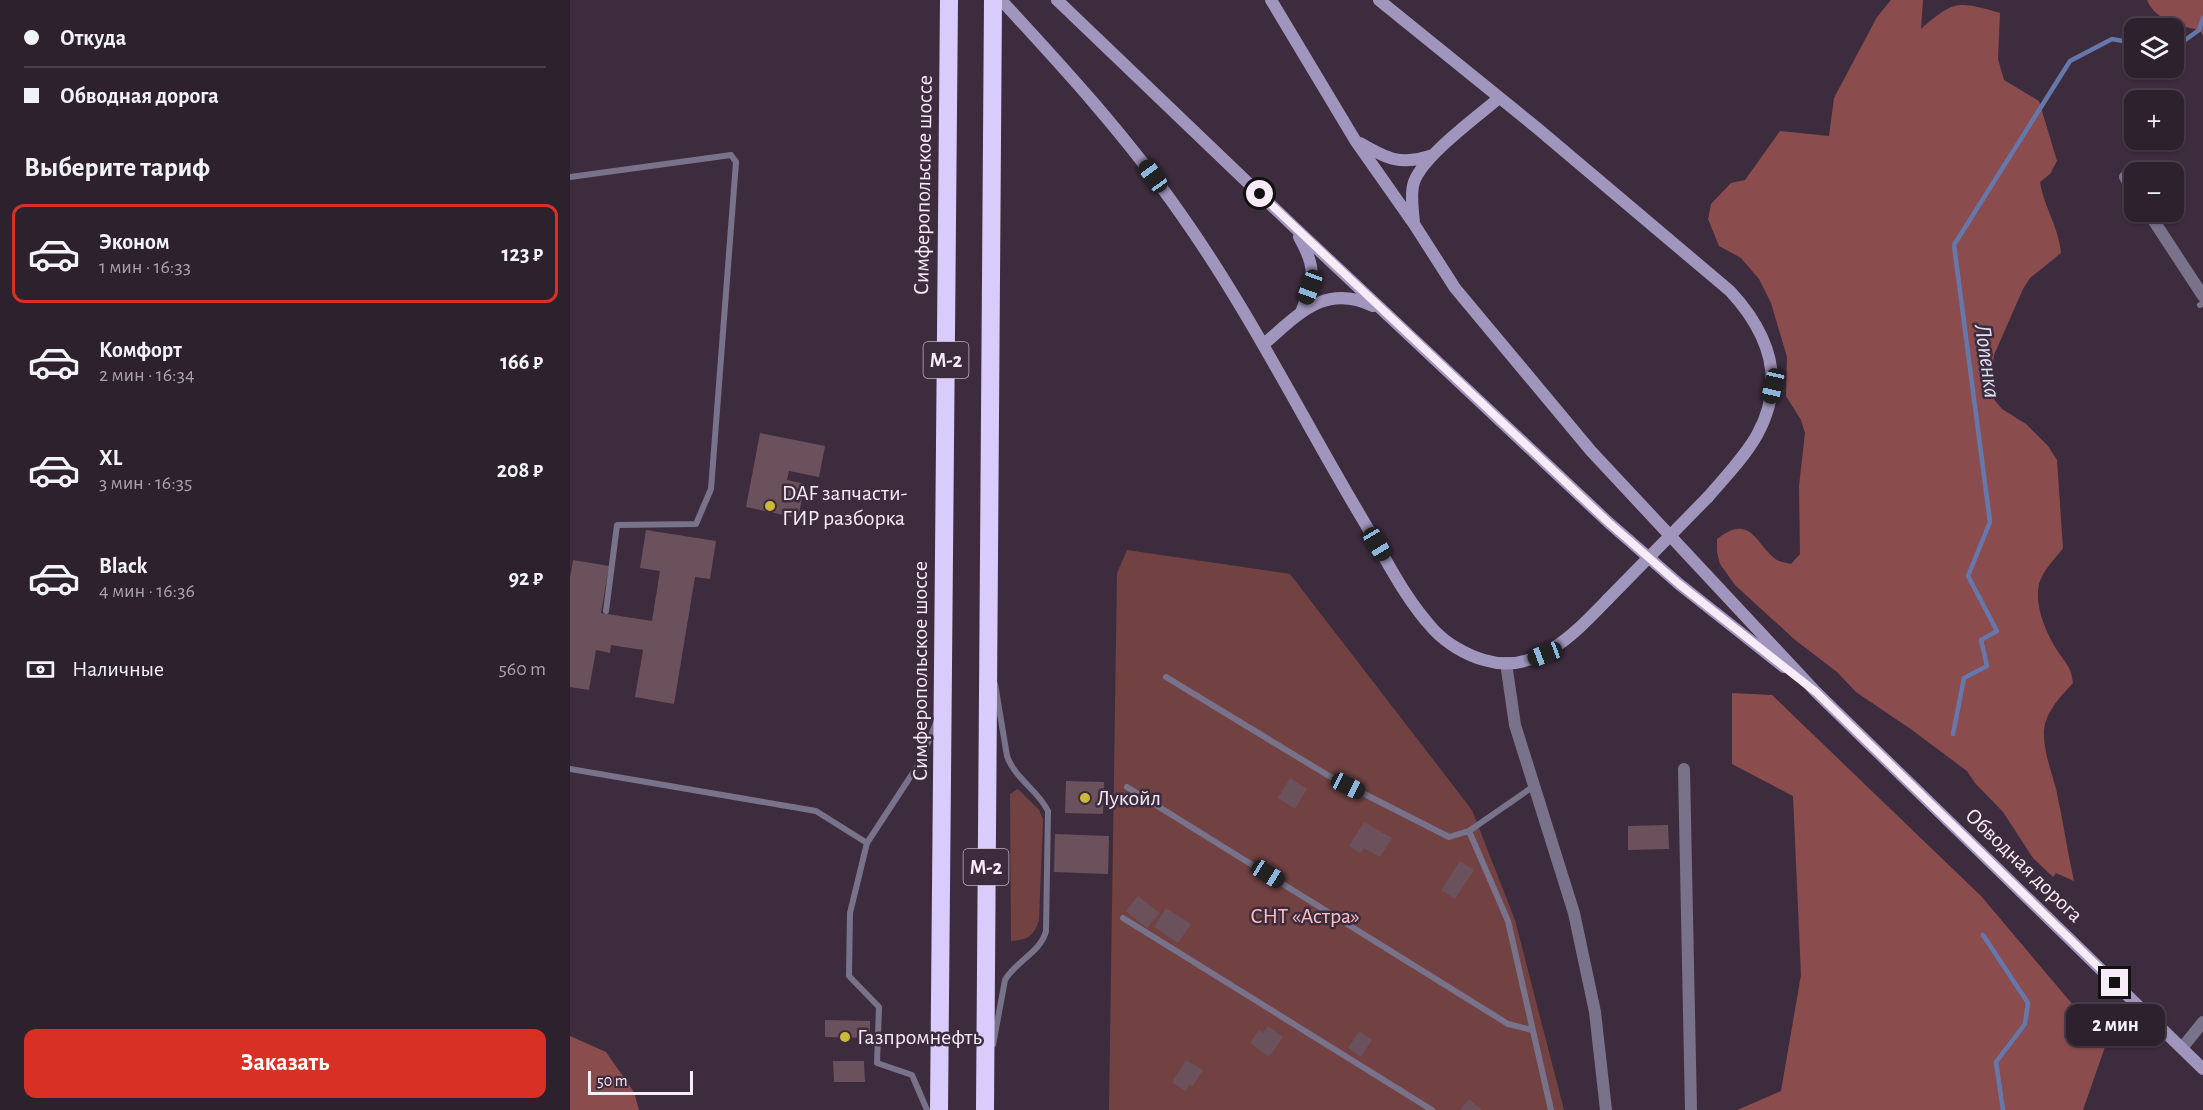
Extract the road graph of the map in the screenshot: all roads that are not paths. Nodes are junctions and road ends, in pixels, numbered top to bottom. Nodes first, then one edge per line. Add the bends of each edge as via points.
1 (993, 0) edge
2 (1001, 0) edge
3 (1057, 0) edge
4 (1270, 0) edge
5 (1379, 0) edge
6 (949, 8) edge
7 (1499, 98) junction
8 (1354, 140) junction
9 (1434, 155) junction
10 (570, 177) edge
11 (2154, 222) edge
12 (1414, 224) junction
13 (1293, 226) junction
14 (2202, 301) edge
15 (1382, 310) junction
16 (1301, 313) junction
17 (1264, 344) junction
18 (606, 611) dead end
19 (987, 650) junction
20 (1506, 663) junction
21 (1166, 677) dead end
22 (1816, 692) junction
23 (944, 703) junction
24 (570, 769) edge
25 (1684, 769) dead end
26 (1534, 785) junction
27 (1127, 787) dead end
28 (1469, 831) junction
29 (867, 843) junction
30 (1123, 918) dead end
31 (2203, 1022) edge
32 (1532, 1030) junction
33 (2182, 1048) junction
34 (2203, 1069) edge
35 (986, 1084) junction
36 (927, 1110) edge
37 (939, 1110) edge
38 (985, 1110) edge
39 (1432, 1110) edge
40 (1551, 1110) edge
41 (1606, 1110) edge
42 (1691, 1110) edge

1 - 19 highway, М-2
2 - 17 main road via 1139,157 1218,269
3 - 13 main road
4 - 8 main road
5 - 7 main road
6 - 23 highway, Симферопольское шоссе / М-2
7 - 9 main road
7 - 20 main road, bridge via 1730,291 1757,326 1771,363 1773,386 1758,434 1708,496 1562,643 1545,654
8 - 9 main road via 1399,161
8 - 12 main road
9 - 12 main road via 1414,183
10 - 18 lane via 731,155 736,162 711,489 696,524 617,525
11 - 14 street
12 - 22 main road via 1455,288 1591,451
13 - 15 main road
13 - 16 main road via 1310,256 1313,272
15 - 16 main road via 1359,299 1340,297 1319,302
15 - 22 main road via 1608,522 1679,584
16 - 17 main road
17 - 20 main road via 1409,598 1435,631 1463,651 1484,661
19 - 35 highway, М-2
19 - 35 lane via 1010,765 1043,800 1048,811 1046,931 1041,944 1005,980
20 - 26 street via 1515,725
21 - 28 lane via 1329,776 1449,837
22 - 33 main road, Обводная дорога
23 - 29 lane via 920,762
23 - 37 highway, Симферопольское шоссе / М-2
24 - 29 lane via 816,811
25 - 42 street
26 - 28 lane
26 - 41 street via 1574,913 1595,1012
27 - 32 lane via 1508,1024
28 - 32 lane via 1508,921
29 - 36 lane via 850,913 849,976 879,1007 877,1063 912,1075
30 - 39 lane
31 - 33 street
32 - 40 lane
33 - 34 main road, Обводная дорога
35 - 38 highway, М-2

